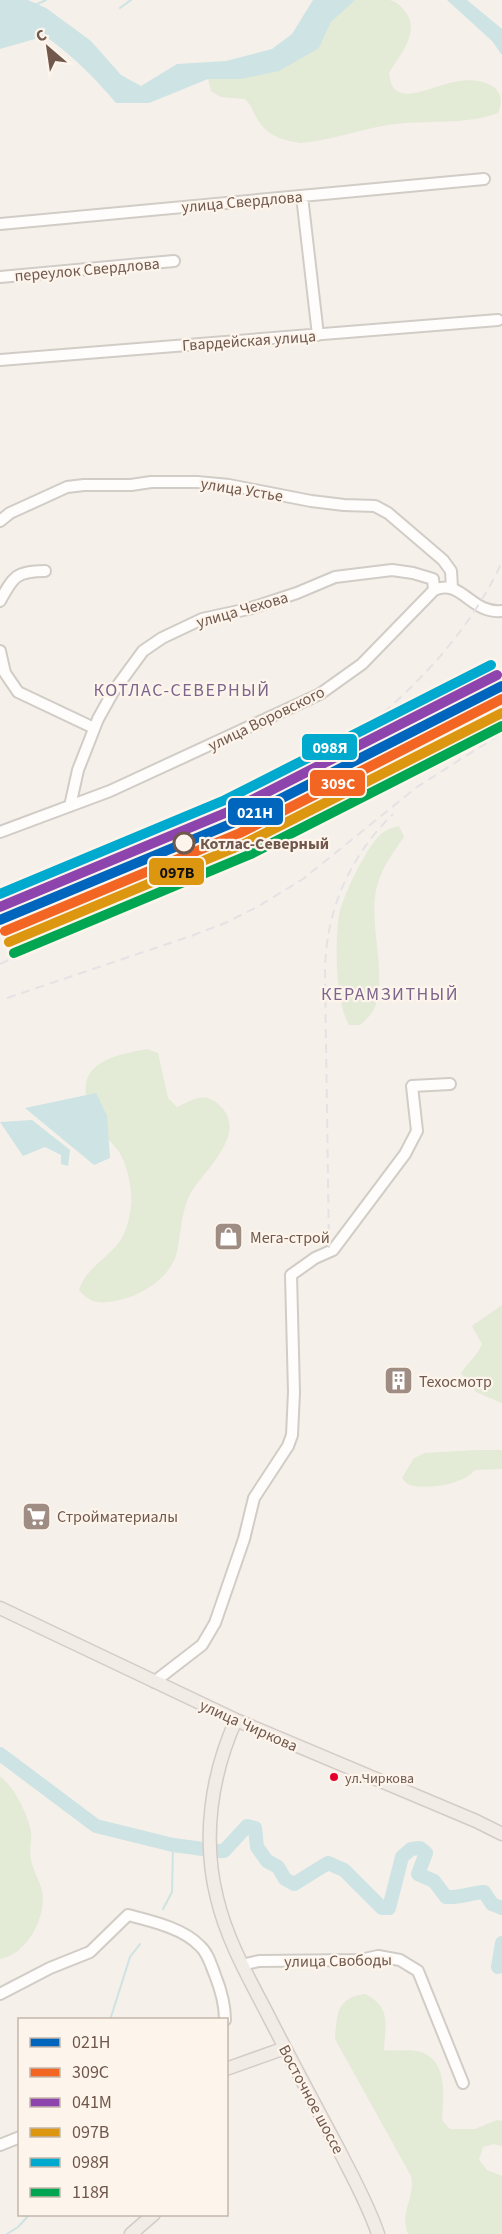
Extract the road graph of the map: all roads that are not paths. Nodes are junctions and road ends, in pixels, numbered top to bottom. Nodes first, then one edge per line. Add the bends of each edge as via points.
1 (484, 179) dead end
2 (303, 196) junction
3 (0, 224) edge
4 (174, 261) dead end
5 (0, 278) edge
6 (498, 320) dead end
7 (318, 335) junction
8 (0, 360) edge
9 (0, 521) edge
10 (45, 571) dead end
11 (452, 588) junction
12 (435, 590) junction
13 (0, 601) edge
14 (502, 611) edge
15 (0, 651) edge
16 (94, 728) junction
17 (70, 806) junction
18 (0, 832) edge
19 (450, 1084) dead end
20 (0, 1608) edge
21 (154, 1682) junction
22 (236, 1720) junction
23 (502, 1834) edge
24 (242, 1965) junction
25 (0, 1994) edge
26 (225, 2018) edge
27 (285, 2048) junction
28 (228, 2069) edge
29 (463, 2083) dead end
30 (18, 2138) edge
31 (0, 2145) edge
32 (152, 2216) edge
33 (131, 2234) edge
34 (378, 2234) edge

1 - 2 street, улица Свердлова
2 - 3 street, улица Свердлова
2 - 7 street
4 - 5 street, переулок Свердлова
6 - 7 street, Гвардейская улица
7 - 8 street, Гвардейская улица
9 - 11 street, улица Устье via 67,487 151,482 218,484 311,501 375,506 443,560 451,571
10 - 13 street via 29,571 11,580
11 - 12 street
11 - 14 street via 477,607
12 - 16 street, улица Чехова via 433,579 413,573 365,573 335,577 248,609 202,619 143,651 113,692
12 - 17 street, улица Воровского via 362,664 320,694
15 - 16 street via 5,673 18,692
16 - 17 street, улица Чехова
17 - 18 street, улица Воровского
19 - 21 street via 412,1086 417,1131 405,1154 333,1250 291,1275 292,1435 254,1498 215,1623 202,1645
20 - 21 main road, улица Чиркова
21 - 22 main road, улица Чиркова
22 - 23 main road, улица Чиркова
22 - 24 main road, Восточное шоссе via 218,1767 211,1813 210,1860 223,1919
24 - 27 main road, Восточное шоссе
24 - 29 street, улица Свободы via 378,1956 400,1960 418,1971
25 - 26 street via 90,1952 128,1915 157,1923 191,1938 201,1947 222,1992
27 - 28 main road
27 - 34 main road, Восточное шоссе via 360,2191
30 - 31 street
32 - 33 main road

